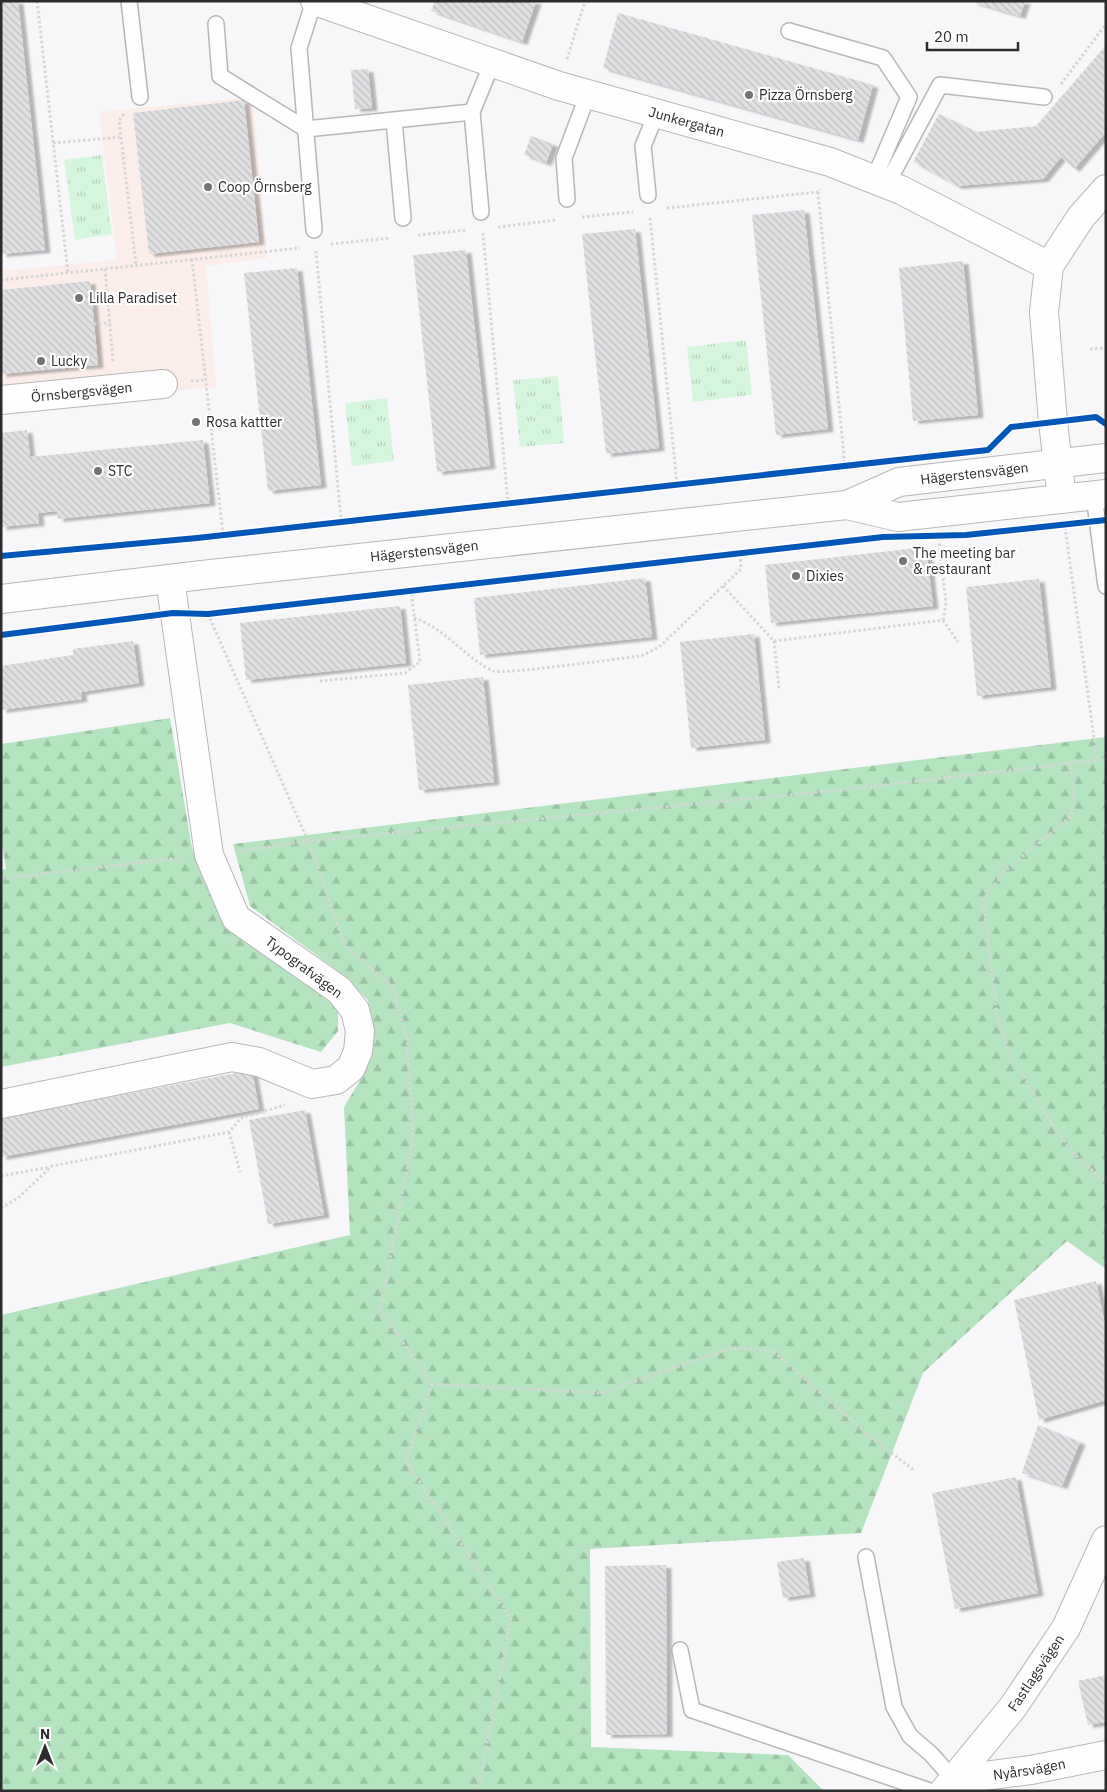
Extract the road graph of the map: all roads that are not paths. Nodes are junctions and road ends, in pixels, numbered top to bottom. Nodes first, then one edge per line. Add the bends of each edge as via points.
1 (129, 1) edge
2 (315, 1) edge
3 (216, 24) dead end
4 (789, 31) dead end
5 (492, 63) junction
6 (588, 94) junction
7 (140, 97) road end
8 (1044, 97) road end
9 (472, 112) junction
10 (656, 114) junction
11 (394, 121) junction
12 (306, 129) junction
13 (881, 182) junction
14 (1106, 189) edge
15 (567, 200) dead end
16 (649, 202) road end
17 (481, 212) road end
18 (403, 218) dead end
19 (314, 230) road end
20 (1049, 266) junction
21 (163, 384) dead end
22 (1, 400) edge
23 (1106, 458) edge
24 (1058, 462) junction
25 (1099, 504) edge
26 (847, 505) junction
27 (1063, 512) junction
28 (170, 579) junction
29 (1106, 586) edge
30 (1, 599) edge
31 (1, 1104) edge
32 (1106, 1540) edge
33 (866, 1557) dead end
34 (680, 1650) dead end
35 (1106, 1755) edge
36 (943, 1787) edge

1 - 7 lane
2 - 5 street, Junkergatan
2 - 12 lane via 299,48
3 - 12 lane via 220,76
4 - 13 lane via 883,58 909,97
5 - 6 street, Junkergatan
5 - 9 lane
6 - 10 street, Junkergatan
6 - 15 lane via 564,158
8 - 13 lane via 940,85
9 - 11 lane
9 - 17 lane
10 - 13 street, Junkergatan via 830,162
10 - 16 lane via 643,146
11 - 12 lane
11 - 18 lane
12 - 19 lane
13 - 20 street, Junkergatan
14 - 20 street via 1081,217
20 - 24 street via 1044,312
21 - 22 street, Örnsbergsvägen
23 - 24 street, Hägerstensvägen
24 - 26 street, Hägerstensvägen via 899,482
24 - 27 street
25 - 27 street, Hägerstensvägen
25 - 29 lane
26 - 27 street, Hägerstensvägen via 898,517
26 - 28 street, Hägerstensvägen
28 - 30 street, Hägerstensvägen
28 - 31 street, Typografvägen via 208,854 236,918 339,990 355,1010 360,1031 358,1050 351,1068 336,1080 312,1084 259,1062 232,1057
32 - 36 street, Fastlagsvägen via 1066,1628 1013,1707
33 - 36 lane via 894,1707 910,1736 931,1754
34 - 36 lane via 692,1710
35 - 36 street, Nyårsvägen

